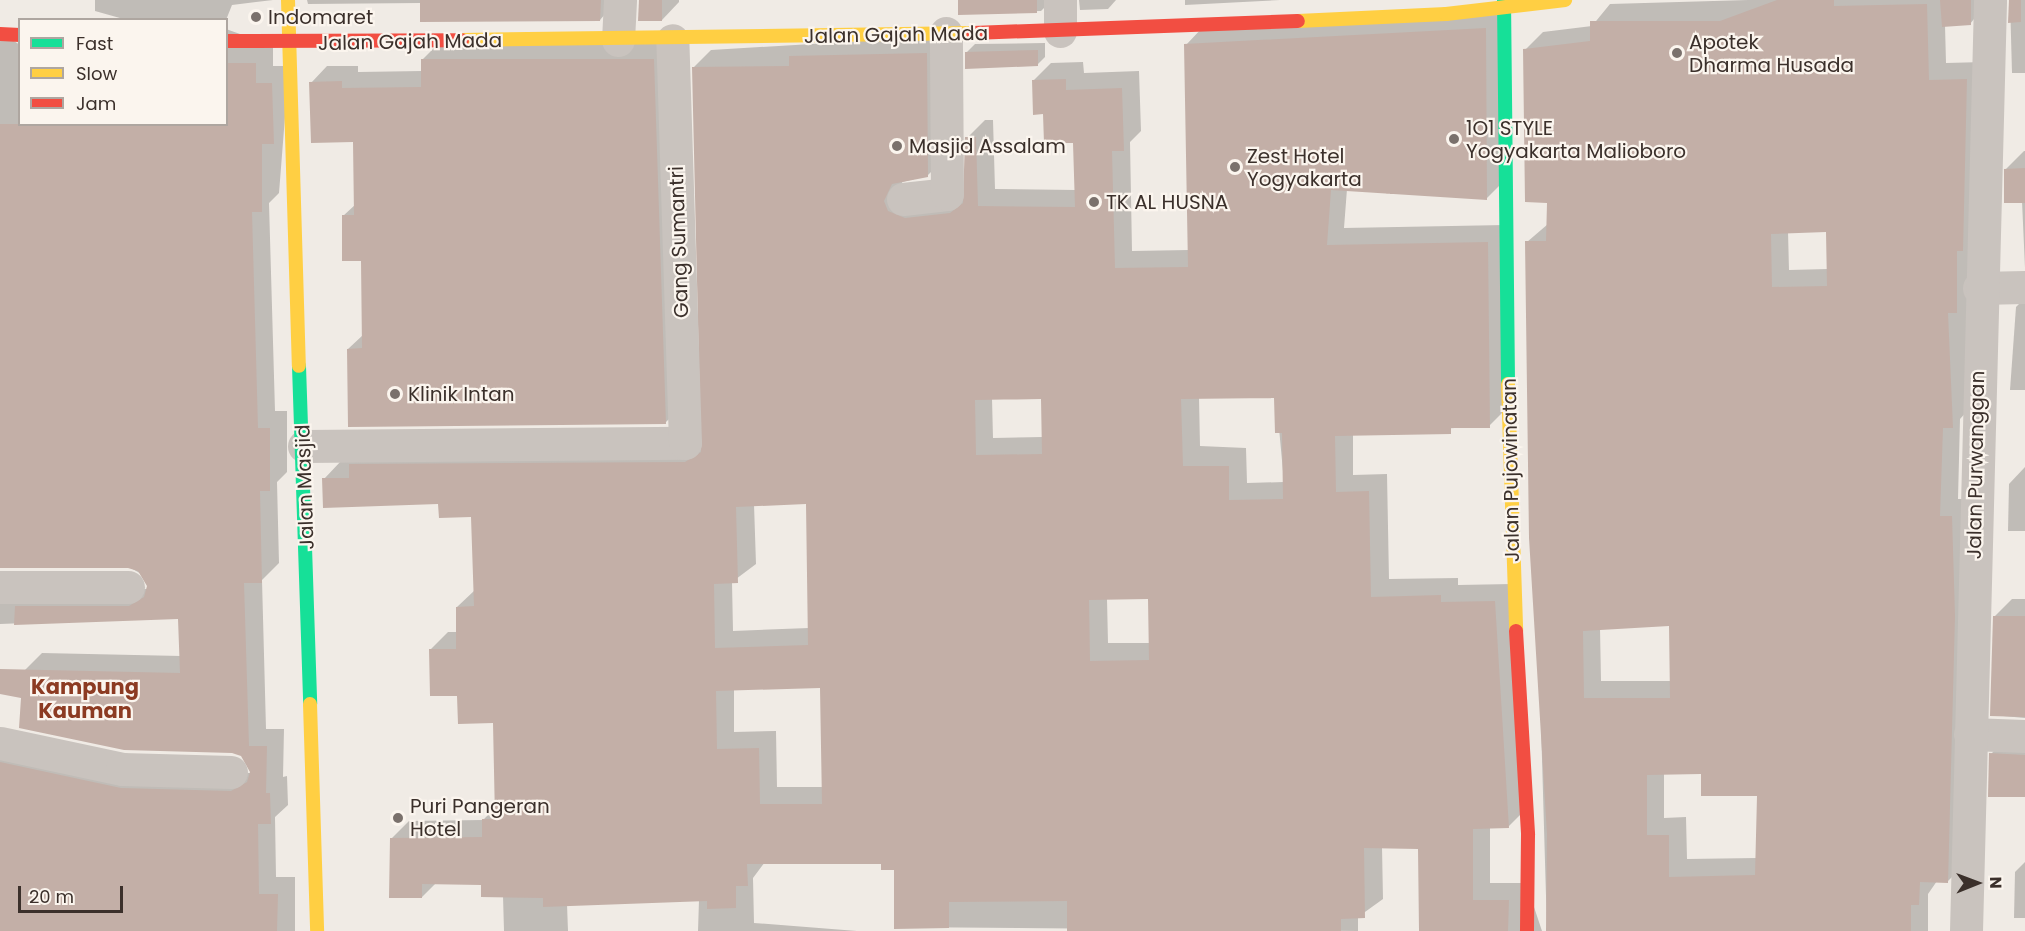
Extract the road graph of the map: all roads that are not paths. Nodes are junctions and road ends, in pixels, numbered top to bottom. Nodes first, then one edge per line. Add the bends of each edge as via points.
1 (288, 0) edge
2 (620, 0) edge
3 (1565, 0) edge
4 (1990, 0) edge
5 (1504, 4) edge
6 (1060, 15) edge
7 (946, 33) junction
8 (0, 34) edge
9 (18, 35) edge
10 (618, 40) junction
11 (672, 40) junction
12 (228, 41) edge
13 (289, 43) junction
14 (903, 199) dead end
15 (2025, 287) edge
16 (1979, 288) junction
17 (304, 446) junction
18 (0, 587) edge
19 (128, 587) dead end
20 (1970, 734) junction
21 (2025, 736) edge
22 (0, 743) edge
23 (231, 772) dead end
24 (317, 931) edge
25 (1527, 931) edge
26 (1966, 931) edge

1 - 13 street, Jalan Masjid
2 - 10 street
3 - 5 street, Jalan Gajah Mada
4 - 16 street, Jalan Purwanggan
5 - 6 street, Jalan Gajah Mada
5 - 25 street, Jalan Pujowinatan via 1510,539 1528,835
6 - 7 street, Jalan Gajah Mada
7 - 11 street, Jalan Gajah Mada
7 - 14 street via 947,195
8 - 9 street
10 - 11 street, Jalan Gajah Mada
10 - 13 street, Jalan Gajah Mada
11 - 17 street, Gang Sumantri via 685,443
12 - 13 street, Jalan Gajah Mada
13 - 17 street, Jalan Masjid
15 - 16 street
16 - 20 street, Jalan Purwanggan
17 - 24 street, Jalan Masjid
18 - 19 street
20 - 21 street
20 - 26 street, Jalan Purwanggan
22 - 23 street via 122,769

